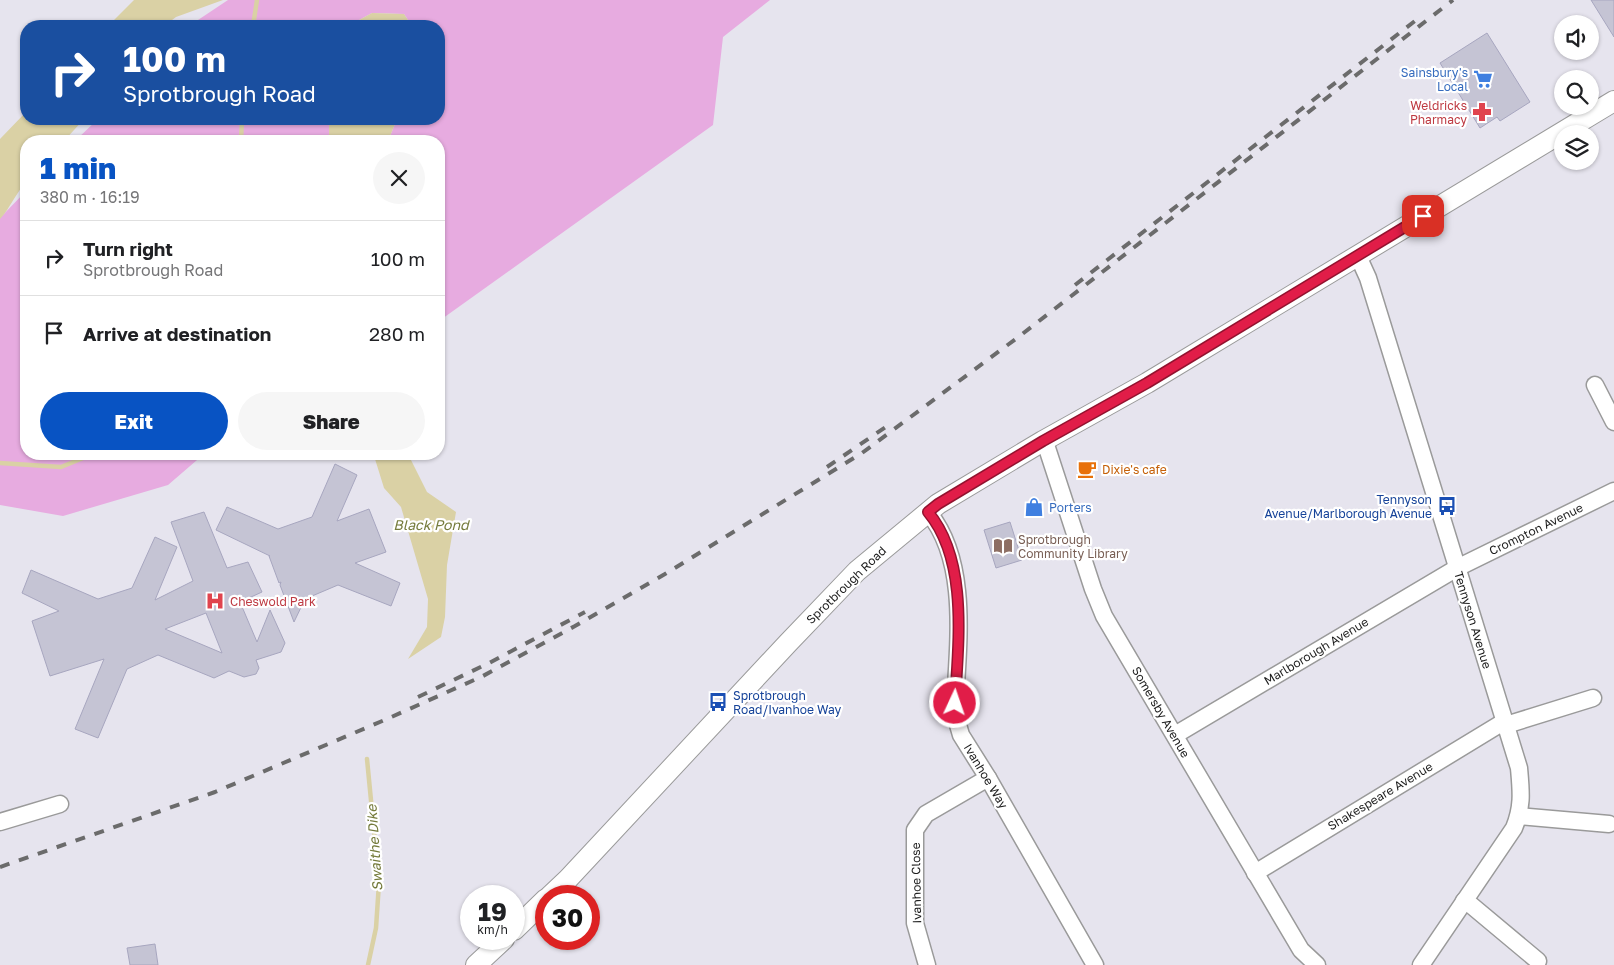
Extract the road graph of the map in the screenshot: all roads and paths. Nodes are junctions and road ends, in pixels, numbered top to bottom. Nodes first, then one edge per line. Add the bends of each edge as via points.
1 (1614, 101) edge
2 (1358, 256) junction
3 (1595, 385) dead end
4 (1614, 422) edge
5 (1043, 441) junction
6 (1614, 491) edge
7 (928, 512) junction
8 (1457, 568) junction
9 (1593, 698) dead end
10 (1506, 723) junction
11 (1174, 735) junction
12 (988, 778) junction
13 (60, 804) dead end
14 (1519, 816) junction
15 (0, 822) edge
16 (1608, 824) dead end
17 (1255, 873) junction
18 (562, 885) edge
19 (1464, 901) junction
20 (535, 910) edge
21 (525, 920) edge
22 (492, 950) edge
23 (1538, 961) dead end
24 (476, 965) edge
25 (928, 965) edge
26 (1095, 965) edge
27 (1317, 965) edge
28 (1421, 965) edge

1 - 2 street, Sprotbrough Road
2 - 5 street, Sprotbrough Road via 1147,383
2 - 8 street, Tennyson Avenue via 1368,278
3 - 4 street
5 - 7 street, Sprotbrough Road
5 - 11 street, Somersby Avenue via 1104,616
6 - 8 street, Crompton Avenue
7 - 12 street, Ivanhoe Way via 948,549 959,605 956,718 961,735
7 - 18 street, Sprotbrough Road via 857,571
8 - 10 street, Tennyson Avenue
8 - 11 street, Marlborough Avenue
9 - 10 street, Shakespeare Avenue
10 - 14 street, Tennyson Avenue via 1519,768 1522,802
10 - 17 street, Shakespeare Avenue
11 - 17 street, Somersby Avenue
12 - 25 street, Ivanhoe Close via 926,814 916,830 915,923
12 - 26 street, Ivanhoe Way
13 - 15 street
14 - 16 street
14 - 19 street, Tennyson Avenue
17 - 27 street, Somersby Avenue via 1301,950
19 - 23 street
19 - 28 street, Tennyson Avenue
20 - 21 street
22 - 24 street

